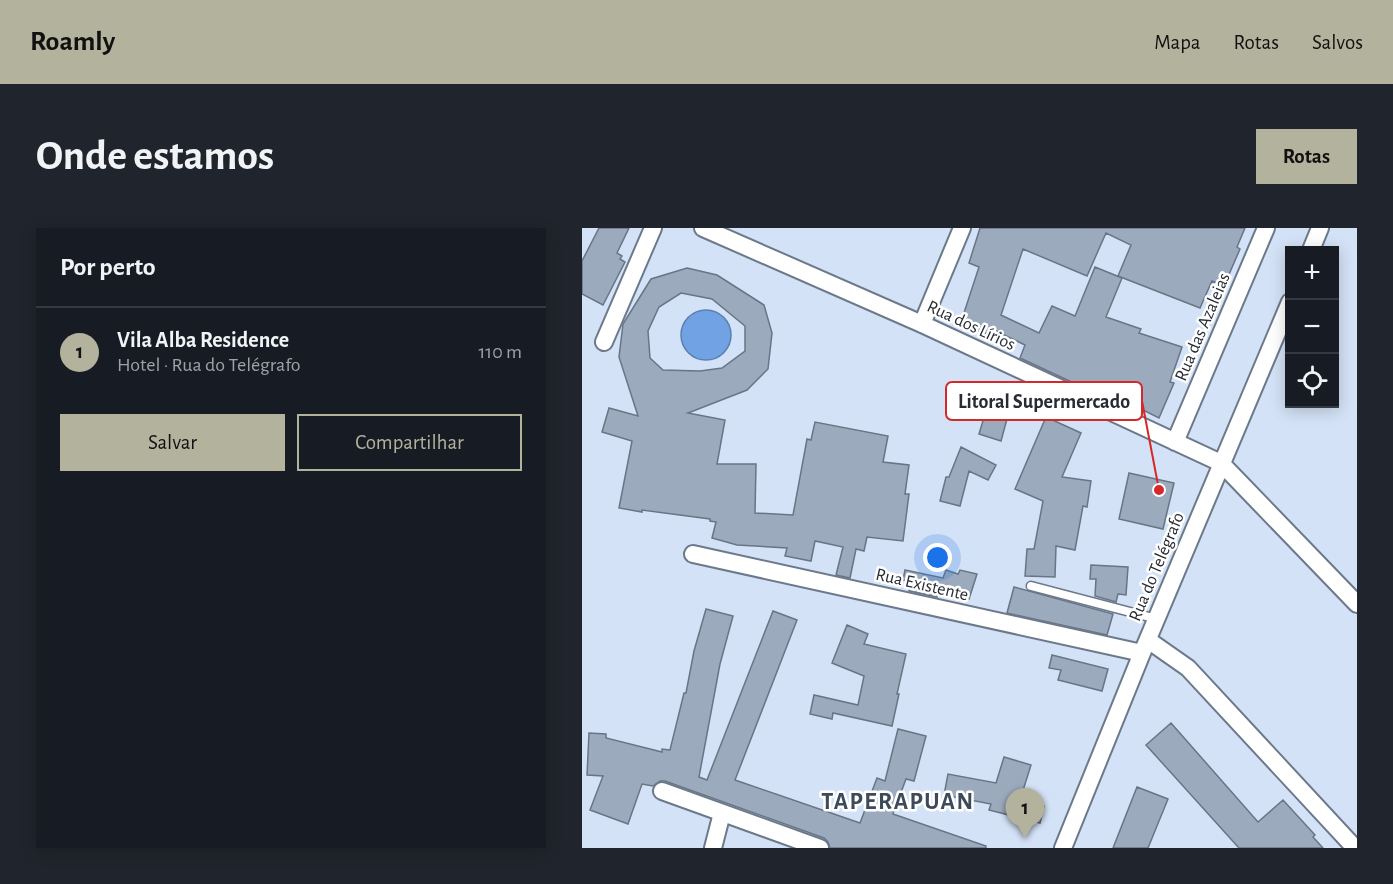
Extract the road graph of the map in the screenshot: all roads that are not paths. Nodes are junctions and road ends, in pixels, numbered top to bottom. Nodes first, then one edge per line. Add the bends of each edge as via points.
1 (653, 228) edge
2 (703, 228) edge
3 (962, 228) edge
4 (1266, 228) edge
5 (1320, 228) edge
6 (1313, 246) edge
7 (1285, 314) edge
8 (922, 324) junction
9 (604, 342) dead end
10 (1175, 442) junction
11 (1221, 463) junction
12 (693, 554) dead end
13 (1031, 586) dead end
14 (1357, 604) edge
15 (1157, 619) junction
16 (1145, 647) junction
17 (662, 791) dead end
18 (722, 813) junction
19 (713, 848) edge
20 (820, 848) edge
21 (1063, 848) edge
22 (1355, 848) edge

1 - 9 street
2 - 8 street, Rua dos Lírios
3 - 8 street
4 - 10 street, Rua das Azaleias
5 - 6 street
7 - 11 street, Rua do Telégrafo
8 - 10 street, Rua dos Lírios
10 - 11 street, Rua dos Lírios
11 - 14 street
11 - 15 street, Rua do Telégrafo
12 - 16 street, Rua Existente
13 - 15 lane
15 - 16 street, Rua do Telégrafo
16 - 21 street, Rua do Telégrafo
16 - 22 street via 1188,668
17 - 18 street
18 - 19 street
18 - 20 street

